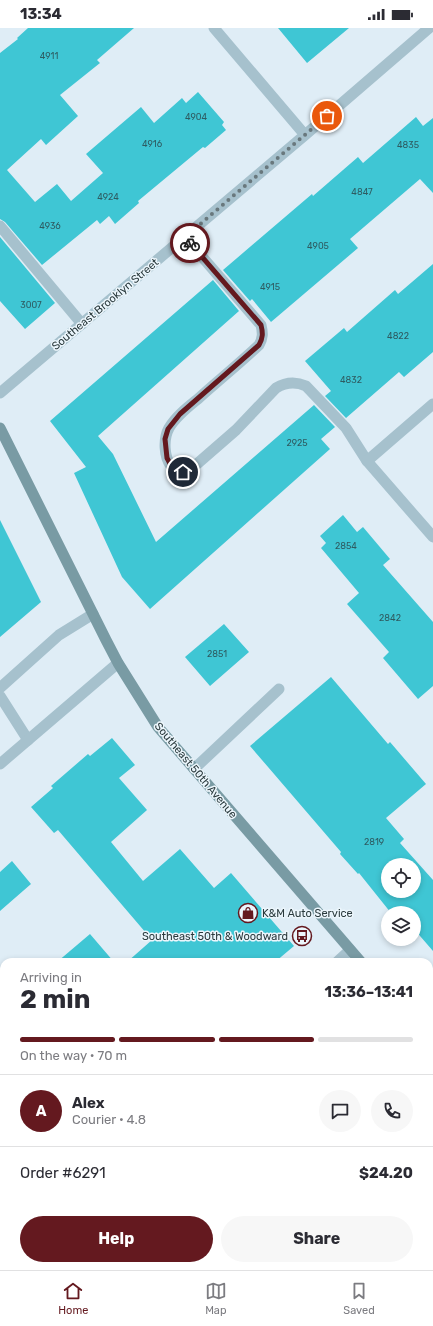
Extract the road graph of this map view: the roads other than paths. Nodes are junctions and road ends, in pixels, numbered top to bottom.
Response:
1 (214, 28) edge
2 (429, 28) edge
3 (305, 135) junction
4 (0, 226) edge
5 (185, 237) junction
6 (82, 324) junction
7 (0, 393) edge
8 (433, 404) edge
9 (0, 428) edge
10 (367, 461) junction
11 (433, 537) edge
12 (93, 614) junction
13 (118, 663) junction
14 (0, 688) edge
15 (279, 689) dead end
16 (0, 696) edge
17 (28, 740) junction
18 (0, 764) edge
19 (194, 769) junction
20 (350, 950) junction
21 (341, 958) edge
22 (357, 958) edge

1 - 3 street
2 - 3 street, Southeast Brooklyn Street
3 - 5 street, Southeast Brooklyn Street
4 - 6 street
5 - 6 street, Southeast Brooklyn Street
5 - 10 street
6 - 7 street, Southeast Brooklyn Street
8 - 10 street
9 - 12 main road, Southeast 50th Avenue
10 - 11 street
12 - 13 main road, Southeast 50th Avenue
12 - 14 street
13 - 17 street
13 - 19 main road, Southeast 50th Avenue
15 - 19 street
16 - 17 street
17 - 18 street
19 - 20 main road, Southeast 50th Avenue
20 - 21 street
20 - 22 main road, Southeast 50th Avenue

